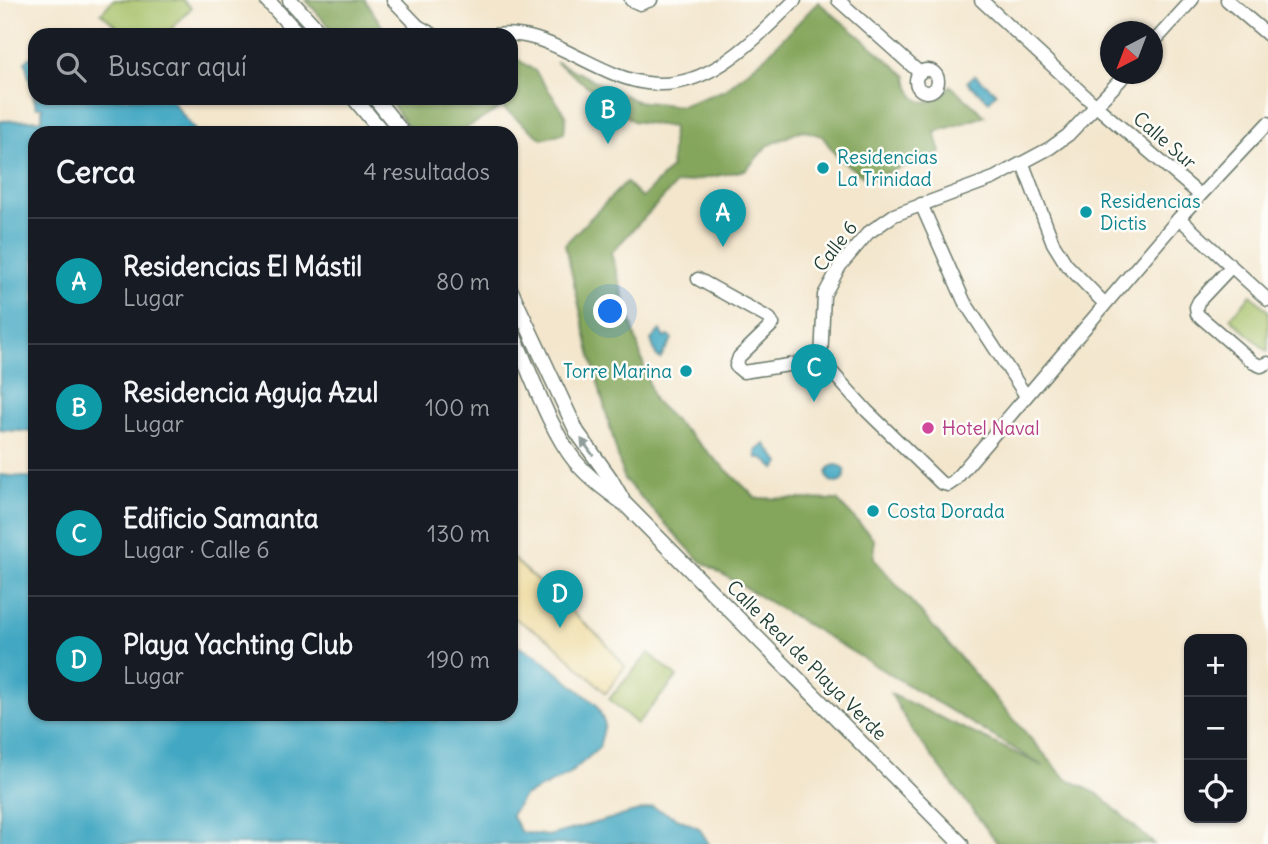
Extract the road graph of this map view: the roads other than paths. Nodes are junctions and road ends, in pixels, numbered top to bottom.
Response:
1 (290, 0) edge
2 (393, 0) edge
3 (631, 0) edge
4 (651, 0) edge
5 (795, 0) edge
6 (838, 0) edge
7 (981, 0) edge
8 (1192, 0) edge
9 (1227, 0) edge
10 (270, 1) edge
11 (293, 28) edge
12 (316, 28) edge
13 (422, 28) edge
14 (1163, 33) edge
15 (518, 35) edge
16 (1268, 35) edge
17 (920, 73) dead end
18 (1117, 84) edge
19 (363, 105) edge
20 (380, 105) edge
21 (1096, 106) junction
22 (1268, 123) edge
23 (378, 126) edge
24 (397, 126) edge
25 (1023, 164) junction
26 (1200, 195) junction
27 (921, 204) junction
28 (1180, 218) junction
29 (1231, 267) junction
30 (698, 279) dead end
31 (1268, 300) edge
32 (1104, 304) junction
33 (518, 306) edge
34 (518, 345) edge
35 (821, 360) junction
36 (1268, 363) edge
37 (1026, 396) junction
38 (625, 503) junction
39 (961, 844) edge

1 - 12 street
2 - 13 street
3 - 4 street
5 - 15 street
6 - 17 street
7 - 21 street, Calle Sur
8 - 14 street
9 - 16 street
10 - 11 street
18 - 21 street, Calle 6
19 - 23 street
20 - 24 street
21 - 25 street, Calle 6
21 - 26 street, Calle Sur
22 - 26 street
25 - 27 street, Calle 6
25 - 32 street
26 - 28 street
27 - 35 street, Calle 6
27 - 37 street
28 - 29 street
28 - 32 street
29 - 31 street
29 - 36 street
30 - 35 street
32 - 37 street
38 -> 33 street, Calle Real de Playa Verde
34 - 38 street, Calle Real de Playa Verde
35 - 37 street
38 - 39 street, Calle Real de Playa Verde

